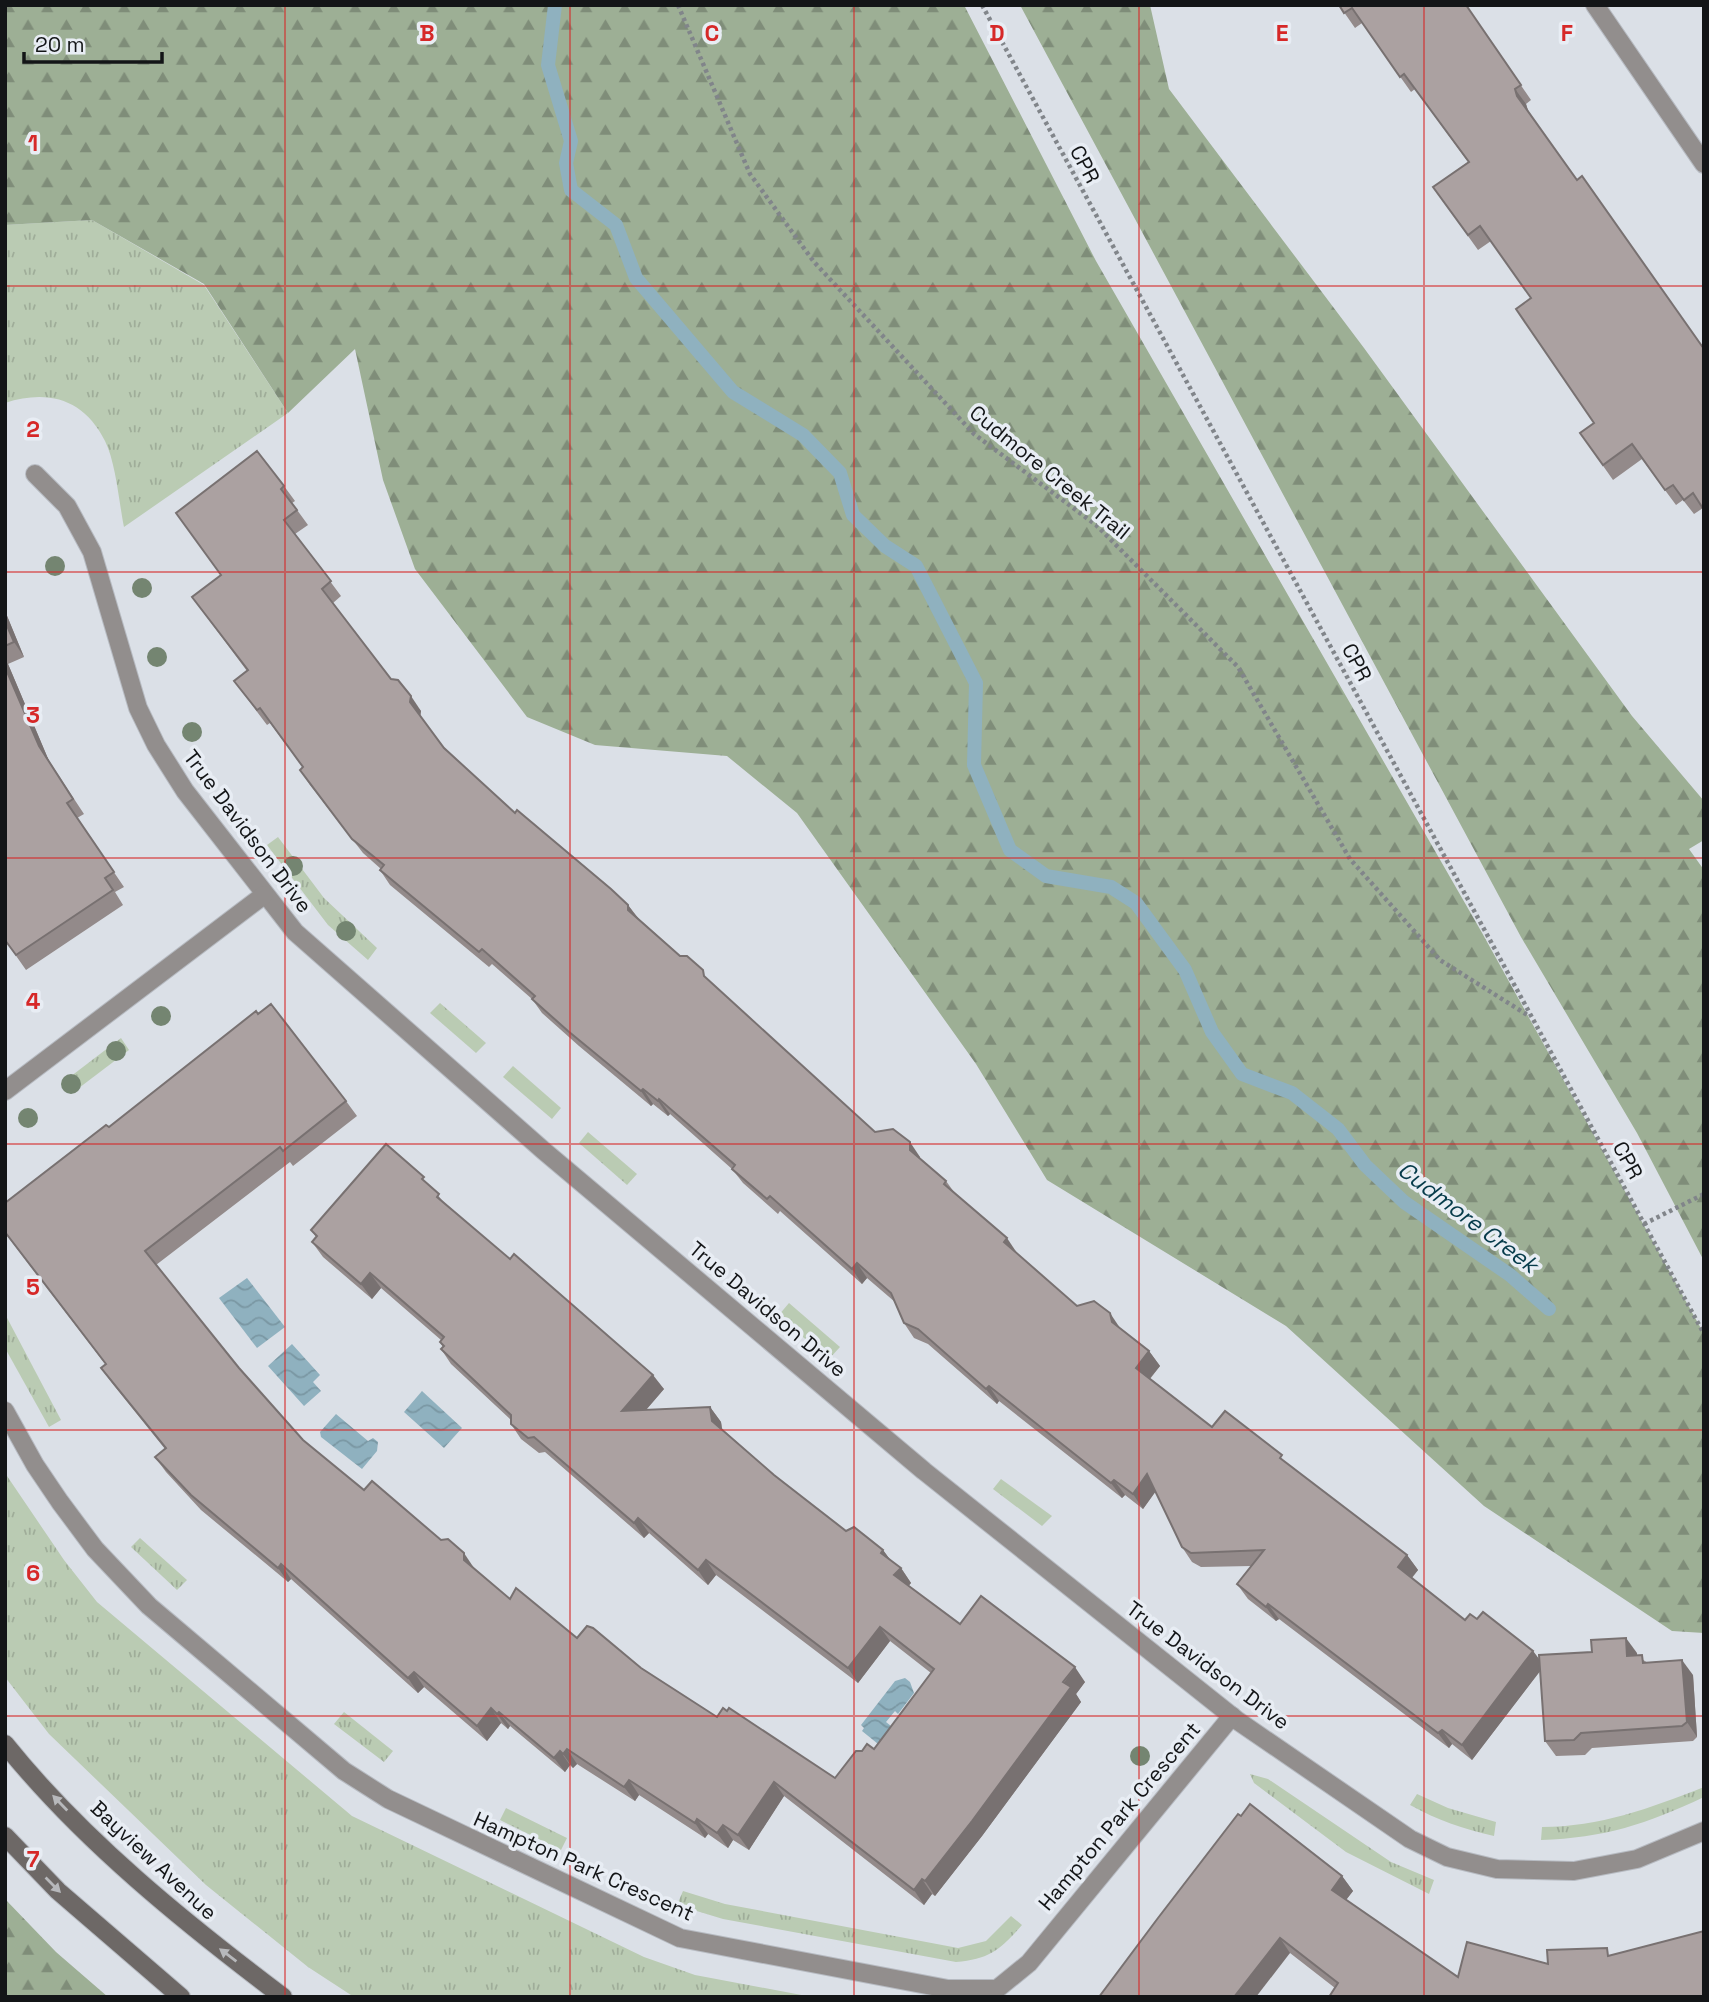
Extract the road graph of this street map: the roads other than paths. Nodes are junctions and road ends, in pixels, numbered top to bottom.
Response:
1 (1595, 5) edge
2 (1704, 163) edge
3 (35, 474) dead end
4 (264, 895) junction
5 (5, 1091) edge
6 (5, 1411) edge
7 (1232, 1716) junction
8 (5, 1744) edge
9 (1704, 1831) edge
10 (5, 1836) edge
11 (181, 1997) edge
12 (283, 1997) edge

1 - 2 street
3 - 4 street, True Davidson Drive
4 - 5 street
4 - 7 street, True Davidson Drive
6 - 7 street, Hampton Park Crescent
7 - 9 street, True Davidson Drive
12 -> 8 main road, Bayview Avenue
10 -> 11 main road

